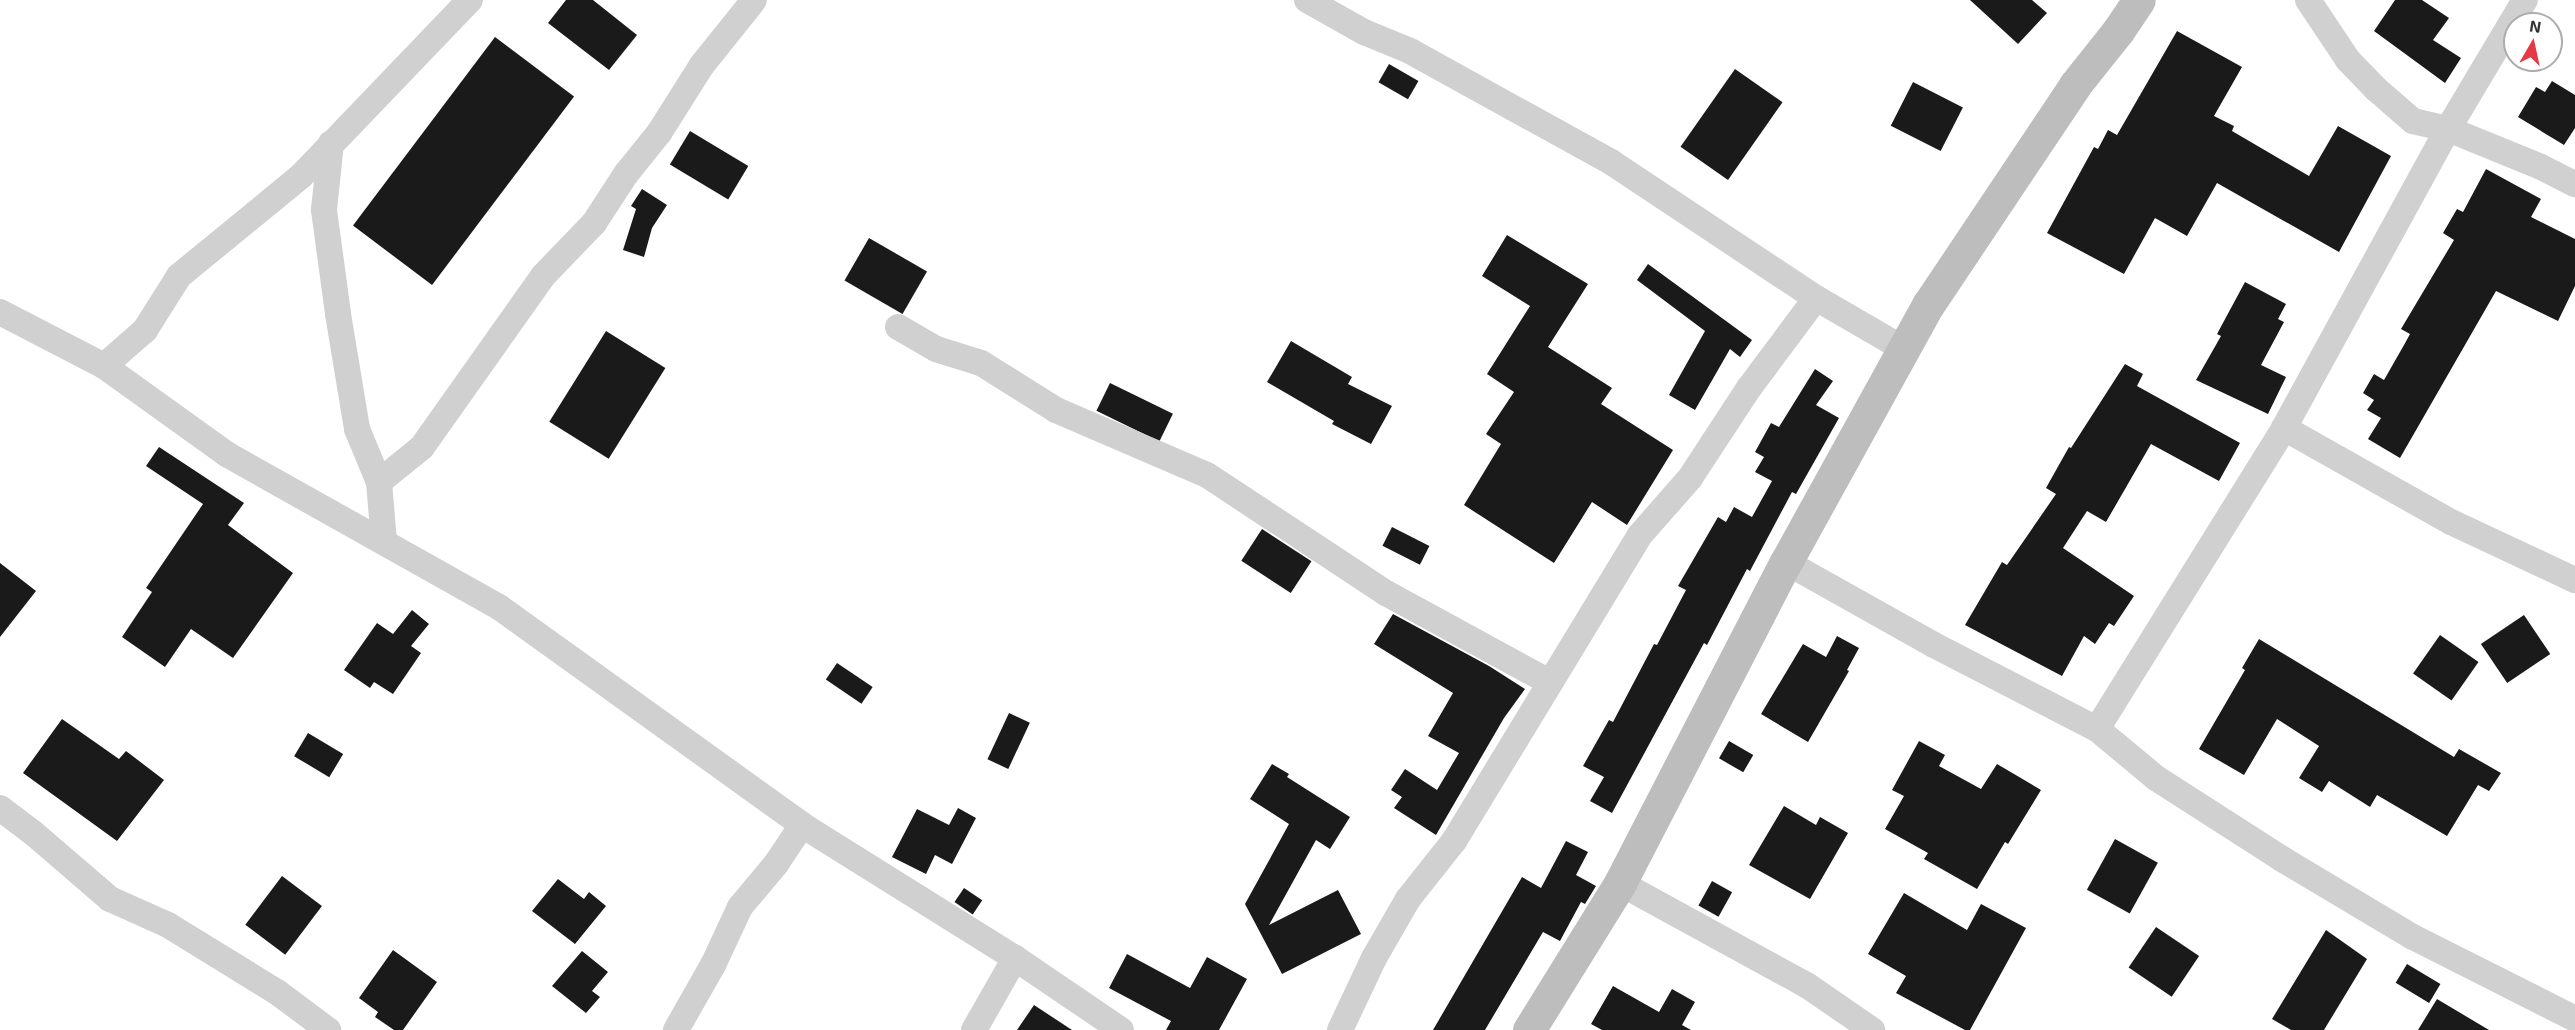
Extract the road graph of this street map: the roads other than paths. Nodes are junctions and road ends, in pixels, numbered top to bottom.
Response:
1 (754, 0) edge
2 (1307, 0) edge
3 (2139, 0) edge
4 (2308, 0) edge
5 (2525, 0) edge
6 (462, 3) edge
7 (2448, 129) junction
8 (331, 143) junction
9 (2575, 184) edge
10 (1816, 298) junction
11 (0, 312) edge
12 (898, 327) dead end
13 (1904, 349) junction
14 (104, 366) junction
15 (2284, 428) junction
16 (379, 482) junction
17 (384, 541) junction
18 (1786, 562) junction
19 (2575, 580) edge
20 (1550, 682) junction
21 (2097, 729) junction
22 (0, 808) edge
23 (802, 825) junction
24 (1620, 883) junction
25 (1015, 958) junction
26 (2575, 1019) edge
27 (328, 1030) edge
28 (676, 1030) edge
29 (974, 1030) edge
30 (1121, 1030) edge
31 (1340, 1030) edge
32 (1529, 1030) edge
33 (1872, 1030) edge

1 - 16 street
2 - 10 street
3 - 13 street
4 - 7 street
5 - 7 street
6 - 8 street
7 - 9 street
7 - 15 street
8 - 14 street
8 - 16 street
10 - 13 street
10 - 20 street
11 - 14 street
12 - 20 street
13 - 18 street
14 - 17 street
15 - 19 street
15 - 21 street
16 - 17 street
17 - 23 street
18 - 21 street
18 - 24 street
20 - 31 street
21 - 26 street
22 - 27 street
23 - 25 street
23 - 28 street
24 - 32 street
24 - 33 street
25 - 29 street
25 - 30 street

